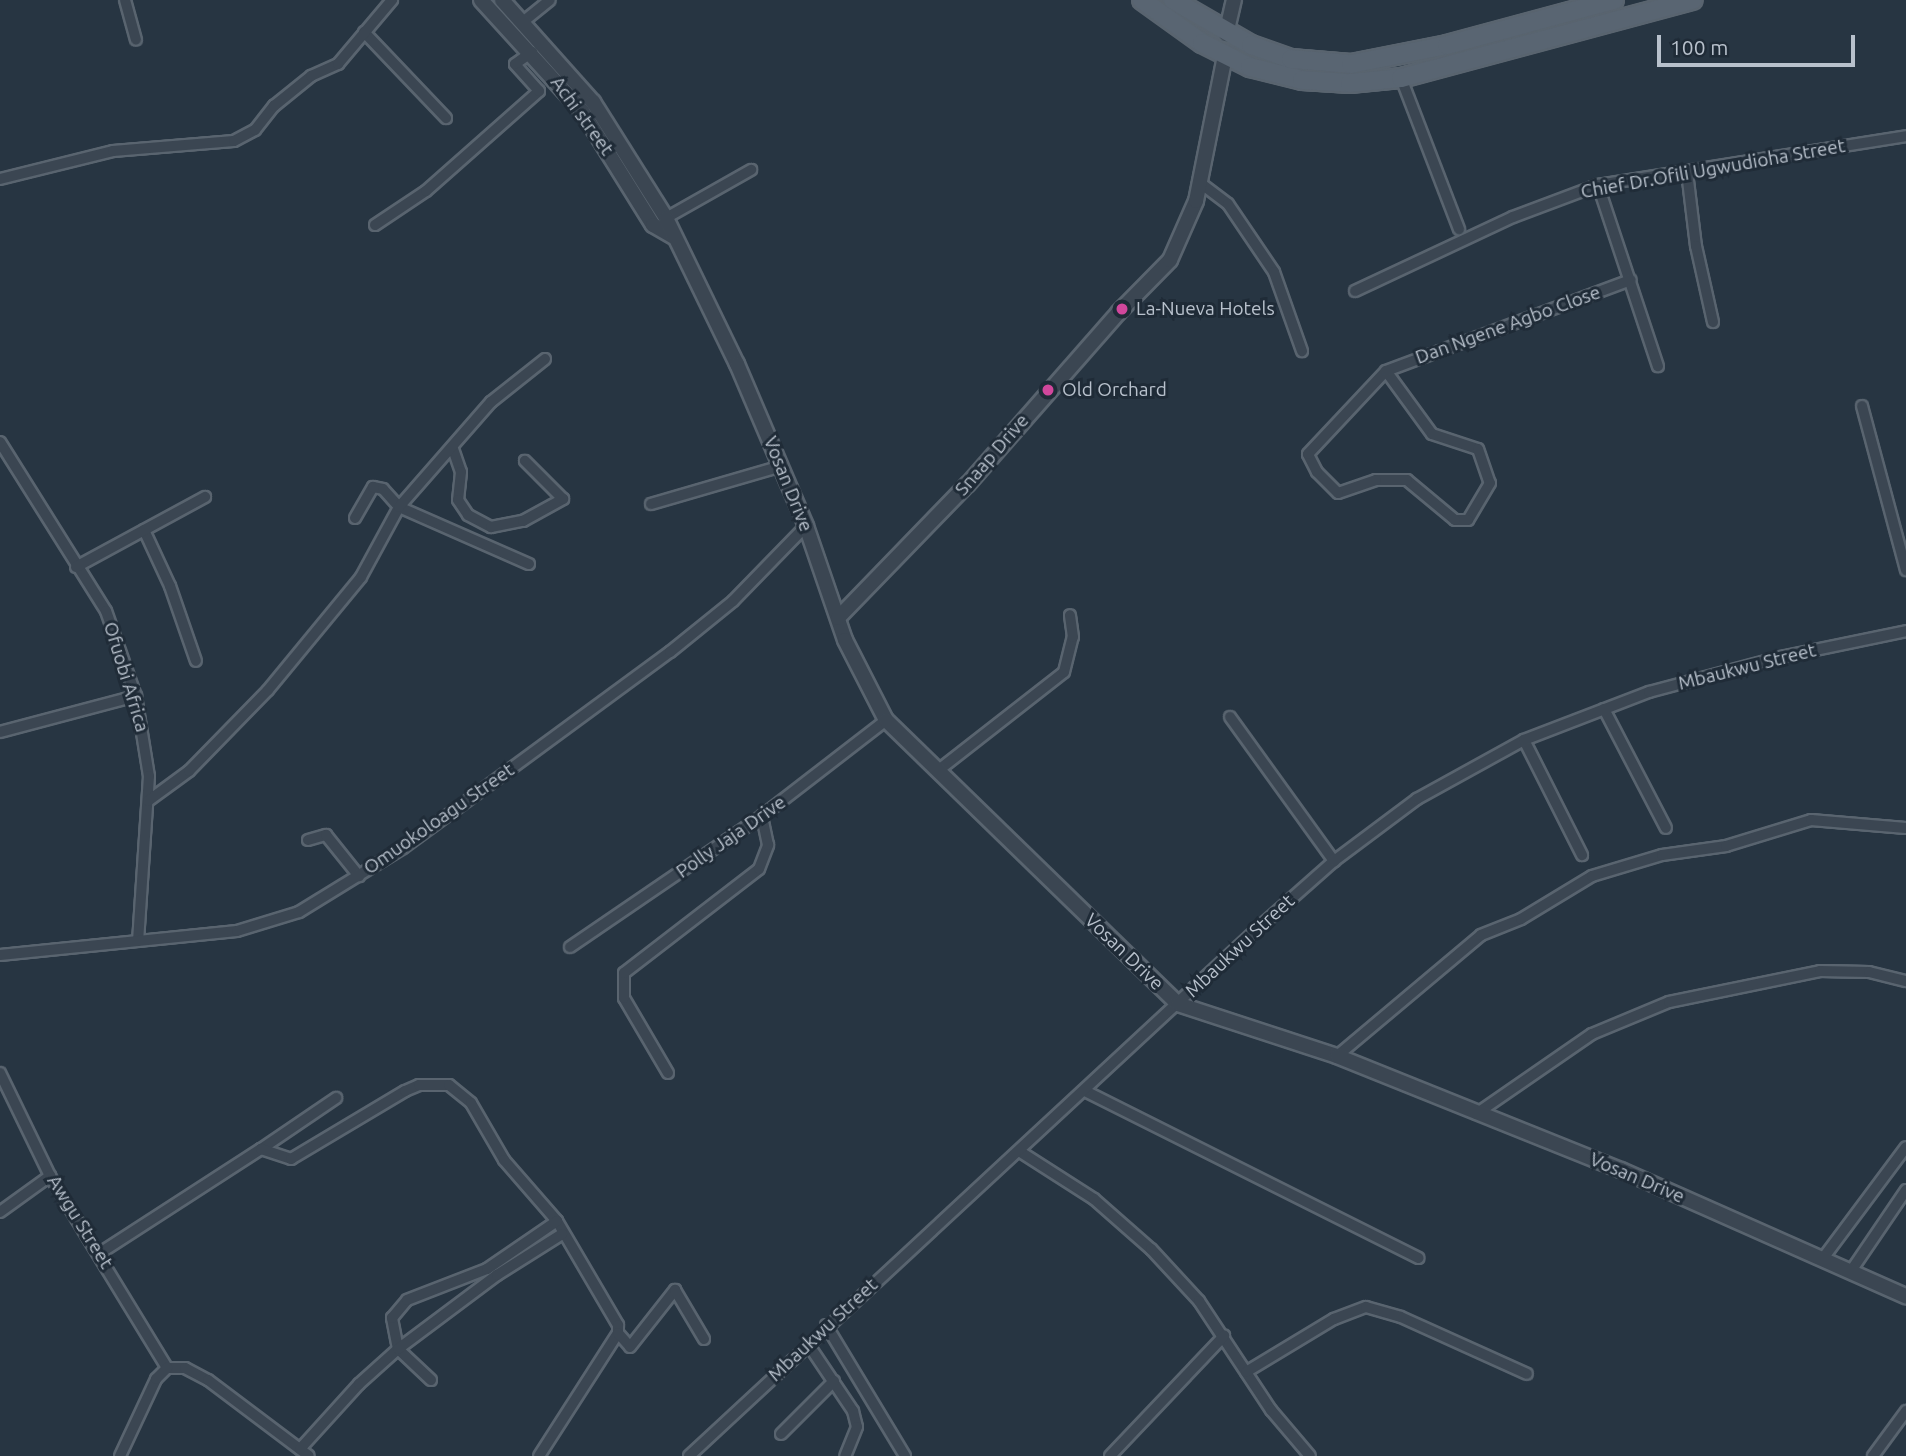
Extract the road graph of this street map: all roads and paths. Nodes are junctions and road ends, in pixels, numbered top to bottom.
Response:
1 (125, 0) edge
2 (392, 0) edge
3 (481, 0) edge
4 (502, 0) edge
5 (550, 0) edge
6 (1142, 0) edge
7 (1173, 0) edge
8 (1614, 0) edge
9 (1693, 0) edge
10 (1232, 2) edge
11 (524, 21) junction
12 (364, 32) junction
13 (1226, 34) junction
14 (136, 40) dead end
15 (532, 52) junction
16 (1225, 56) junction
17 (1401, 78) junction
18 (446, 118) dead end
19 (1906, 136) edge
20 (751, 170) dead end
21 (1687, 172) junction
22 (0, 179) edge
23 (1199, 182) junction
24 (1598, 185) junction
25 (666, 218) junction
26 (375, 225) dead end
27 (1459, 229) dead end
28 (674, 237) junction
29 (1631, 280) junction
30 (1355, 291) dead end
31 (1713, 322) dead end
32 (1302, 351) dead end
33 (545, 359) dead end
34 (1658, 366) dead end
35 (1386, 371) junction
36 (1862, 406) dead end
37 (0, 442) edge
38 (453, 449) junction
39 (525, 461) dead end
40 (782, 466) junction
41 (205, 497) dead end
42 (651, 504) dead end
43 (399, 507) junction
44 (355, 518) dead end
45 (806, 526) junction
46 (144, 530) junction
47 (529, 564) dead end
48 (76, 567) junction
49 (1906, 570) edge
50 (1070, 615) dead end
51 (838, 618) junction
52 (1906, 631) edge
53 (196, 661) dead end
54 (136, 696) junction
55 (1604, 709) junction
56 (1230, 717) dead end
57 (886, 720) junction
58 (0, 732) edge
59 (1524, 740) junction
60 (940, 769) junction
61 (148, 801) junction
62 (762, 816) junction
63 (1666, 828) dead end
64 (1906, 828) edge
65 (308, 840) dead end
66 (1582, 855) dead end
67 (1334, 861) junction
68 (359, 876) junction
69 (138, 942) junction
70 (570, 947) dead end
71 (0, 955) edge
72 (1906, 981) edge
73 (1178, 1004) junction
74 (1337, 1056) junction
75 (0, 1073) edge
76 (668, 1073) dead end
77 (1085, 1091) junction
78 (335, 1098) dead end
79 (1476, 1114) junction
80 (1906, 1147) edge
81 (261, 1149) junction
82 (1019, 1151) junction
83 (50, 1176) junction
84 (1906, 1190) edge
85 (0, 1212) edge
86 (557, 1221) junction
87 (562, 1234) junction
88 (100, 1253) junction
89 (1418, 1258) dead end
90 (1824, 1258) junction
91 (1851, 1270) junction
92 (1906, 1296) edge
93 (826, 1325) junction
94 (618, 1333) junction
95 (1224, 1335) junction
96 (705, 1339) dead end
97 (808, 1343) junction
98 (398, 1349) junction
99 (167, 1368) junction
100 (1247, 1372) junction
101 (1527, 1374) dead end
102 (431, 1380) dead end
103 (834, 1381) junction
104 (1906, 1411) edge
105 (782, 1434) dead end
106 (305, 1453) edge
107 (120, 1456) edge
108 (539, 1456) edge
109 (689, 1456) edge
110 (845, 1456) edge
111 (905, 1456) edge
112 (1110, 1456) edge
113 (1310, 1456) edge
114 (1873, 1456) edge

1 - 14 street
2 - 12 street
3 - 15 street, Achi street
4 - 11 street, Achi street
5 - 11 street
6 - 16 main road
7 - 13 main road
8 - 13 main road
9 - 17 main road
10 - 13 street
11 - 25 street, Achi street
12 - 18 street
12 - 22 street
13 - 16 street
15 - 26 street
15 - 28 street, Achi street
16 - 17 main road
16 - 23 street, Snaap Drive
17 - 27 street
19 - 21 street, Chief Dr.Ofili Ugwudioha Street
20 - 25 street
21 - 24 street, Chief Dr.Ofili Ugwudioha Street
21 - 31 street
23 - 32 street
23 - 51 street, Snaap Drive
24 - 29 street
24 - 30 street, Chief Dr.Ofili Ugwudioha Street
25 - 28 street, Achi street
28 - 40 street, Vosan Drive
29 - 34 street
29 - 35 street, Dan Ngene Agbo Close
33 - 38 street
35 - 35 street
36 - 49 street
37 - 48 street, Ofuobi Africa
38 - 39 street
38 - 43 street
40 - 42 street
40 - 45 street, Vosan Drive
41 - 46 street
43 - 44 street
43 - 47 street
43 - 61 street
45 - 51 street, Vosan Drive
45 - 68 street, Omuokoloagu Street
46 - 48 street
46 - 53 street
48 - 54 street, Ofuobi Africa
50 - 60 street
51 - 57 street, Vosan Drive
52 - 55 street, Mbaukwu Street
54 - 58 street
54 - 61 street, Ofuobi Africa
55 - 59 street, Mbaukwu Street
55 - 63 street
56 - 67 street
57 - 60 street, Vosan Drive
57 - 62 street, Polly Jaja Drive
59 - 66 street
59 - 67 street, Mbaukwu Street
60 - 73 street, Vosan Drive
61 - 69 street, Ofuobi Africa
62 - 70 street, Polly Jaja Drive
62 - 76 street
64 - 74 street
65 - 68 street
67 - 73 street, Mbaukwu Street
68 - 69 street, Omuokoloagu Street
69 - 71 street, Omuokoloagu Street
72 - 79 street
73 - 74 street, Vosan Drive
73 - 77 street, Mbaukwu Street
74 - 79 street, Vosan Drive
75 - 83 street, Awgu Street
77 - 82 street, Mbaukwu Street
77 - 89 street
78 - 81 street
79 - 90 street, Vosan Drive
80 - 90 street
81 - 86 street
81 - 88 street
82 - 93 street, Mbaukwu Street
82 - 95 street
83 - 85 street
83 - 88 street, Awgu Street
84 - 91 street
86 - 87 street
86 - 98 street
87 - 94 street
87 - 98 street
88 - 99 street, Awgu Street
90 - 91 street, Vosan Drive
91 - 92 street, Vosan Drive
93 - 97 street, Mbaukwu Street
93 - 111 street
94 - 96 street
94 - 108 street
95 - 100 street
95 - 112 street
97 - 103 street
97 - 109 street, Mbaukwu Street
98 - 102 street
98 - 106 street
99 - 106 street
99 - 107 street
100 - 101 street
100 - 113 street
103 - 105 street
103 - 110 street
104 - 114 street

